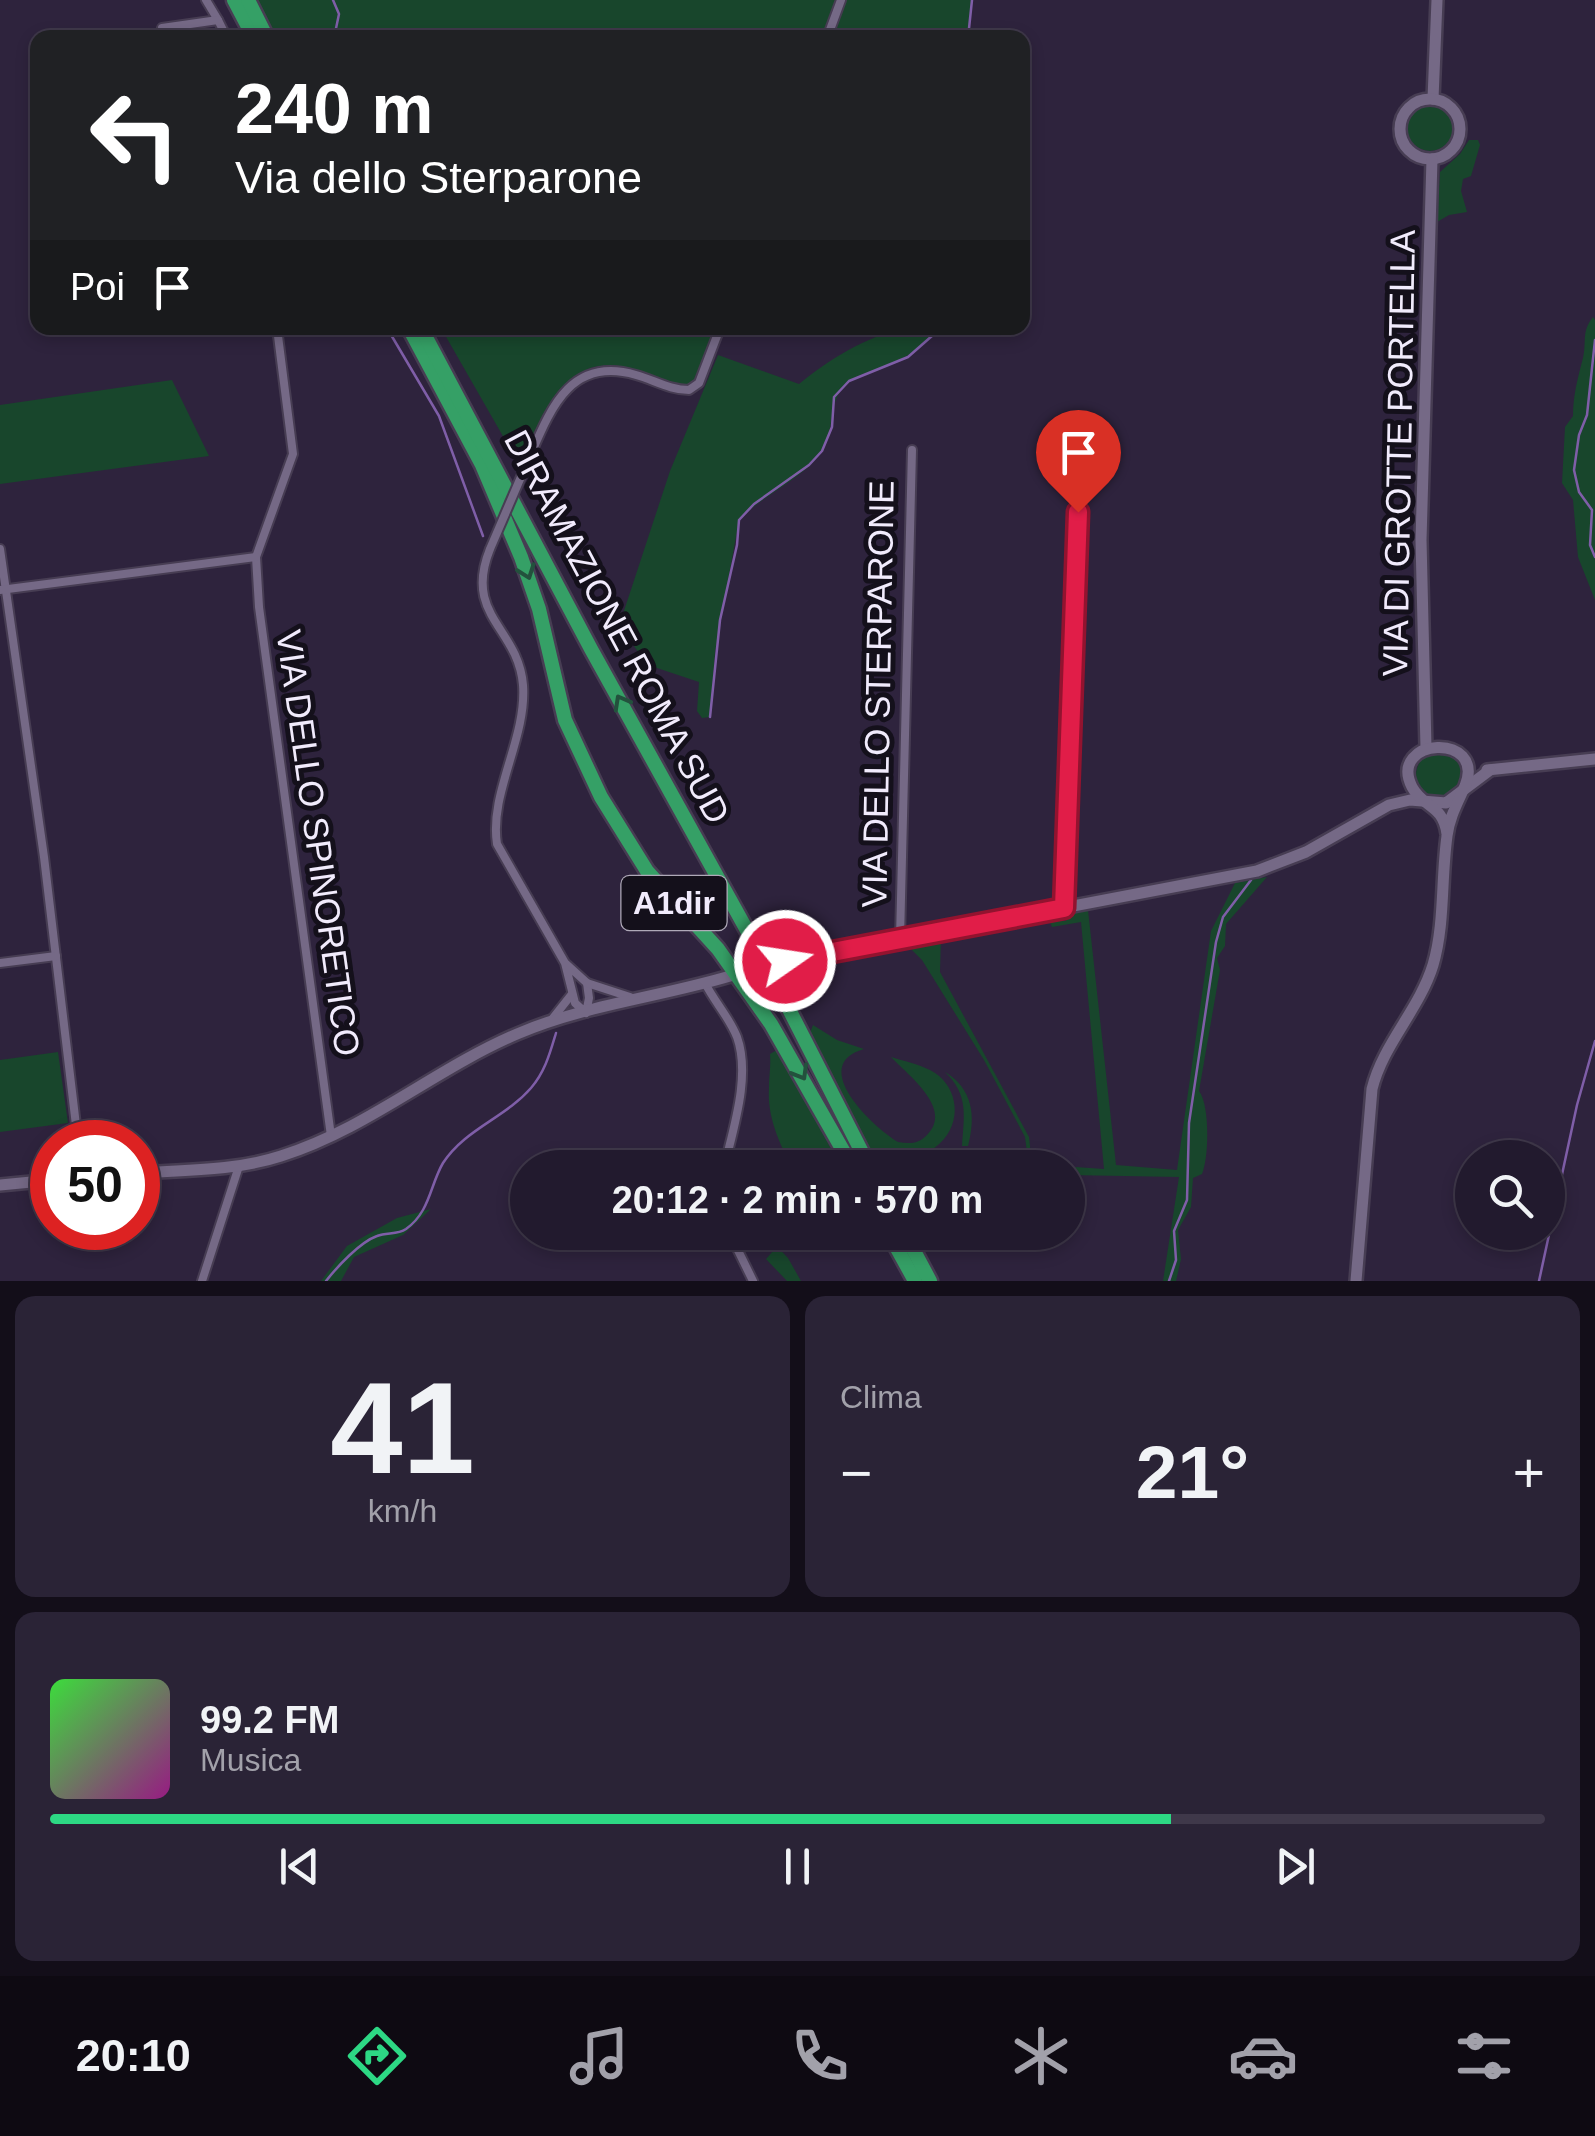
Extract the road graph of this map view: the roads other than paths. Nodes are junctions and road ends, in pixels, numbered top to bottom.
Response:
1 (206, 0) edge
2 (234, 0) edge
3 (248, 0) edge
4 (841, 0) edge
5 (1437, 0) edge
6 (218, 20) junction
7 (162, 28) dead end
8 (222, 30) edge
9 (250, 30) edge
10 (264, 30) edge
11 (830, 30) edge
12 (1433, 99) junction
13 (1432, 159) junction
14 (279, 335) edge
15 (413, 335) edge
16 (425, 335) edge
17 (717, 335) edge
18 (912, 450) dead end
19 (1080, 477) dead end
20 (0, 549) edge
21 (256, 557) junction
22 (3, 589) edge
23 (1426, 748) junction
24 (1595, 759) edge
25 (1464, 762) junction
26 (1409, 770) junction
27 (1490, 770) junction
28 (1461, 793) junction
29 (1427, 802) junction
30 (1389, 805) junction
31 (1447, 834) junction
32 (1064, 908) junction
33 (900, 939) junction
34 (56, 956) junction
35 (785, 961) tunnel mouth
36 (0, 963) edge
37 (565, 963) junction
38 (730, 976) tunnel mouth
39 (587, 983) junction
40 (706, 983) junction
41 (572, 994) junction
42 (639, 1000) junction
43 (586, 1013) junction
44 (550, 1022) junction
45 (75, 1120) edge
46 (331, 1136) junction
47 (728, 1150) edge
48 (843, 1150) edge
49 (861, 1150) edge
50 (239, 1166) junction
51 (160, 1172) edge
52 (30, 1182) edge
53 (0, 1185) edge
54 (738, 1250) edge
55 (898, 1250) edge
56 (914, 1250) edge
57 (202, 1281) edge
58 (753, 1281) edge
59 (915, 1281) edge
60 (930, 1281) edge
61 (1356, 1281) edge

1 - 6 street
2 - 9 highway
3 - 10 highway
4 - 11 street
5 - 12 main road
6 - 7 street
6 - 8 street
12 - 13 main road
12 - 13 main road
13 - 23 main road, VIA DI GROTTE PORTELLA
14 - 21 street
15 -> 48 highway, DIRAMAZIONE ROMA SUD / A1dir
49 -> 16 highway, DIRAMAZIONE ROMA SUD / A1dir
17 - 37 street, bridge
18 - 33 street, VIA DELLO STERPARONE
19 - 32 street
20 - 22 street
21 - 22 street
21 - 46 street, VIA DELLO SPINORETICO
22 - 34 street
23 - 25 main road
23 - 26 main road
24 - 27 main road
25 - 27 main road
25 - 28 main road
26 - 29 main road
26 - 30 main road
27 - 28 main road
28 - 29 main road
28 - 31 main road
29 - 30 main road
29 - 31 main road
30 - 32 main road
31 - 61 main road
32 - 33 main road
33 - 35 main road
34 - 36 street
34 - 45 street
37 - 39 street
37 - 41 street
38 - 40 main road
39 - 42 street
39 - 43 street
40 - 42 main road
40 - 47 street
41 - 43 street
41 - 44 street
42 - 43 main road
43 - 44 main road
44 - 46 main road
46 - 50 main road
50 - 51 main road
50 - 57 street
52 - 53 main road
54 - 58 street
55 - 59 highway
56 - 60 highway

